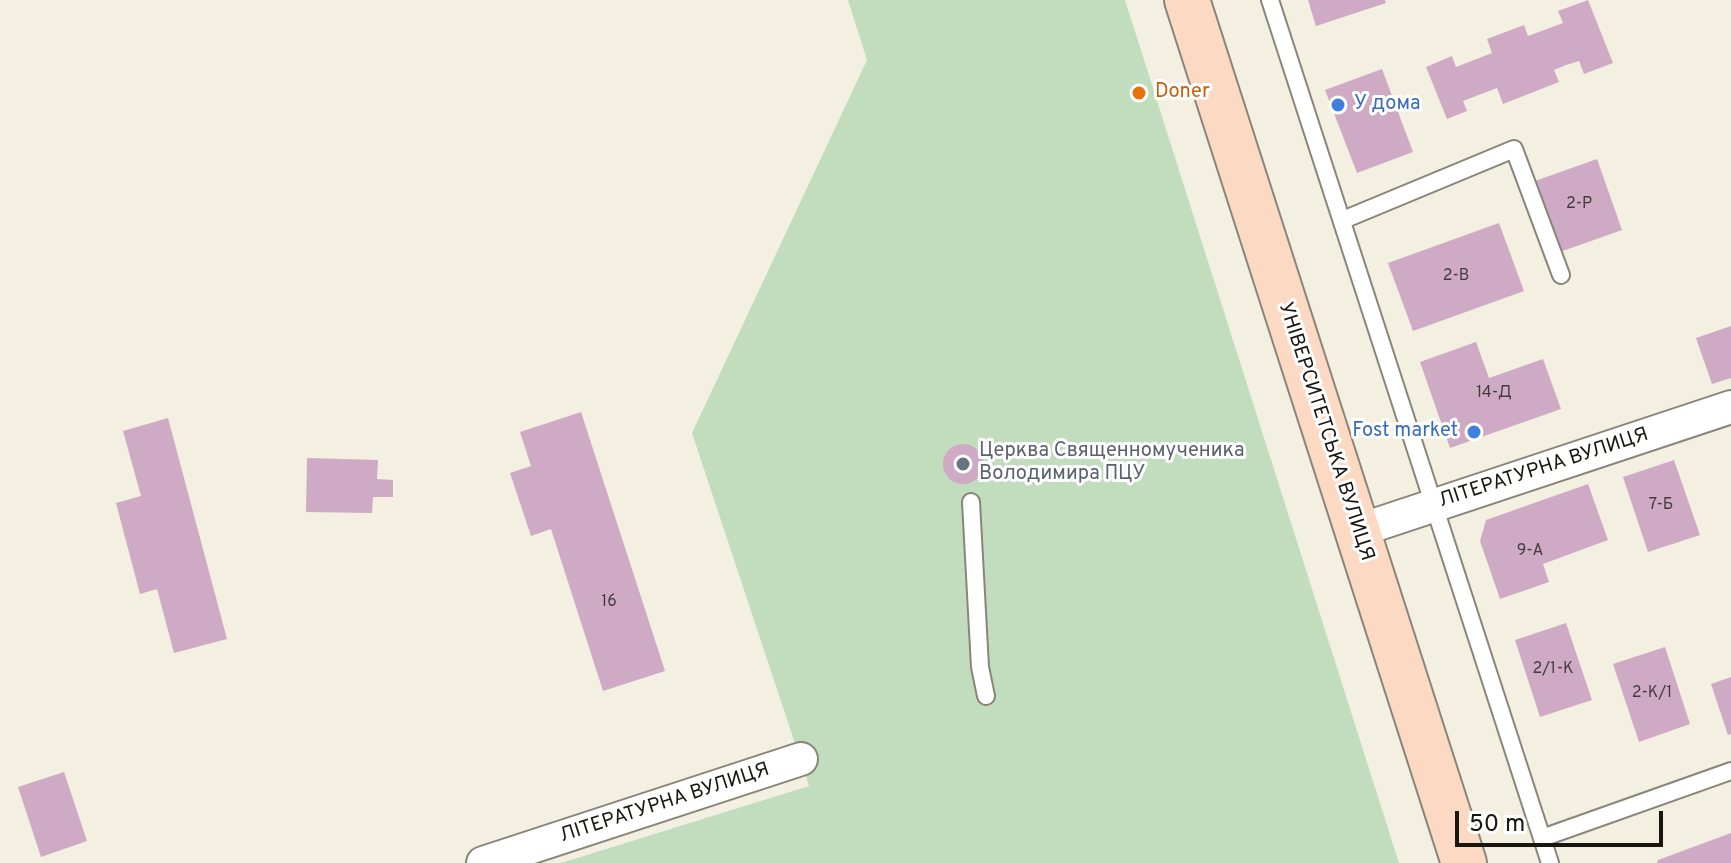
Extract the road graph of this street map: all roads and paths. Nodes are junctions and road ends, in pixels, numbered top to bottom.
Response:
1 (1187, 0) edge
2 (1270, 0) edge
3 (1343, 220) junction
4 (1561, 275) dead end
5 (1731, 407) edge
6 (971, 502) dead end
7 (1436, 506) junction
8 (1357, 531) junction
9 (986, 696) dead end
10 (801, 759) dead end
11 (1731, 771) edge
12 (1542, 838) junction
13 (483, 863) edge
14 (1464, 863) edge
15 (1550, 863) edge

1 - 8 main road, УНІВЕРСИТЕТСЬКА ВУЛИЦЯ
2 - 3 lane
3 - 4 lane
3 - 7 lane
5 - 7 street, ЛІТЕРАТУРНА ВУЛИЦЯ
6 - 9 lane
7 - 8 street, ЛІТЕРАТУРНА ВУЛИЦЯ
7 - 12 lane
8 - 14 main road, УНІВЕРСИТЕТСЬКА ВУЛИЦЯ
10 - 13 street, ЛІТЕРАТУРНА ВУЛИЦЯ
11 - 12 lane
12 - 15 lane

